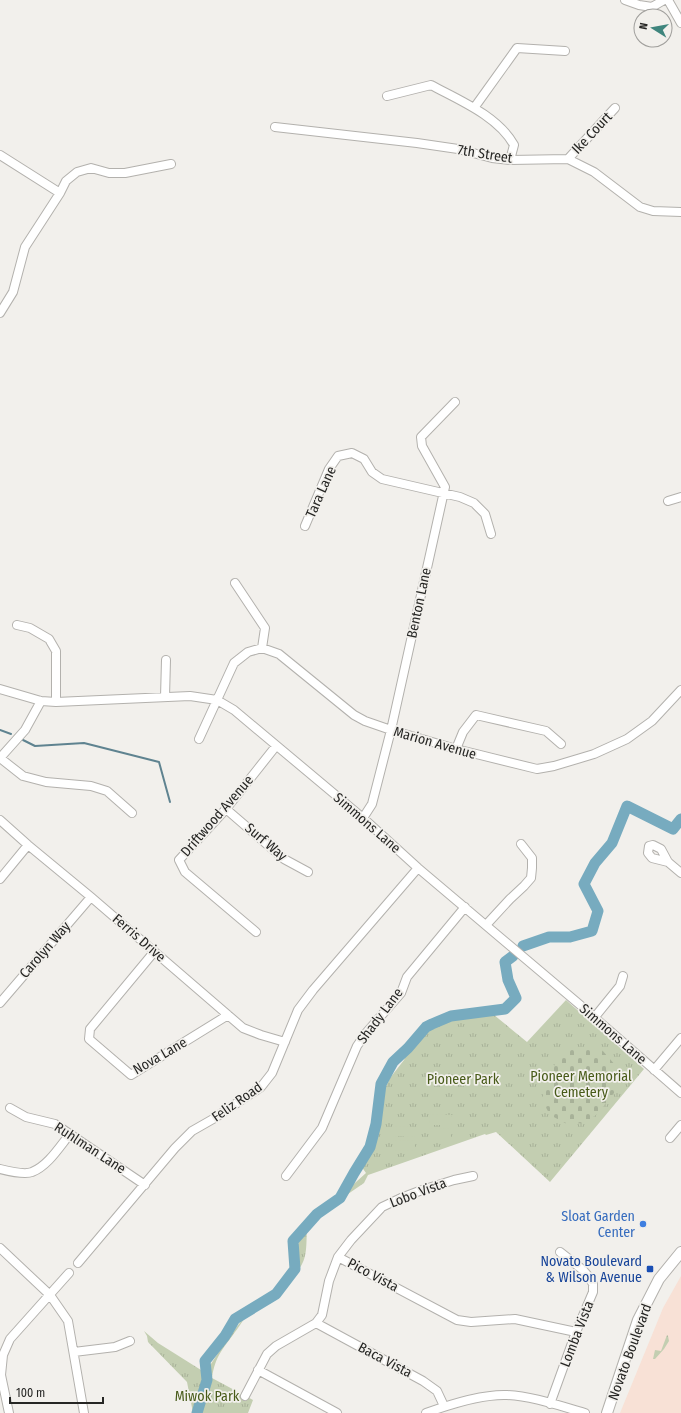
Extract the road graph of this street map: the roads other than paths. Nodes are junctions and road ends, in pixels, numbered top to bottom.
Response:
1 (625, 0) edge
2 (664, 0) edge
3 (668, 0) edge
4 (681, 23) edge
5 (565, 51) dead end
6 (387, 96) dead end
7 (474, 108) junction
8 (615, 108) dead end
9 (275, 127) dead end
10 (0, 155) edge
11 (568, 159) junction
12 (510, 160) junction
13 (171, 164) dead end
14 (60, 193) junction
15 (681, 212) edge
16 (0, 313) edge
17 (455, 402) dead end
18 (443, 494) junction
19 (681, 497) edge
20 (668, 501) dead end
21 (306, 526) dead end
22 (491, 534) dead end
23 (235, 583) dead end
24 (17, 625) dead end
25 (262, 648) junction
26 (166, 660) dead end
27 (0, 689) edge
28 (681, 690) edge
29 (165, 697) junction
30 (217, 700) junction
31 (41, 701) junction
32 (56, 702) junction
33 (391, 730) junction
34 (199, 739) dead end
35 (561, 744) dead end
36 (276, 746) junction
37 (456, 749) junction
38 (0, 758) edge
39 (226, 809) junction
40 (132, 813) dead end
41 (363, 818) junction
42 (0, 820) edge
43 (521, 844) dead end
44 (28, 845) junction
45 (668, 862) dead end
46 (418, 868) junction
47 (308, 872) dead end
48 (681, 873) edge
49 (0, 879) edge
50 (91, 897) junction
51 (465, 907) junction
52 (486, 925) junction
53 (256, 932) dead end
54 (154, 952) junction
55 (623, 976) dead end
56 (0, 1002) edge
57 (228, 1015) junction
58 (594, 1018) junction
59 (681, 1038) edge
60 (285, 1042) junction
61 (654, 1070) junction
62 (681, 1093) edge
63 (10, 1108) dead end
64 (681, 1125) edge
65 (70, 1134) junction
66 (670, 1138) dead end
67 (0, 1169) edge
68 (286, 1176) dead end
69 (473, 1176) dead end
70 (145, 1185) junction
71 (0, 1248) edge
72 (560, 1252) dead end
73 (681, 1252) edge
74 (338, 1257) junction
75 (78, 1262) dead end
76 (69, 1272) dead end
77 (50, 1295) junction
78 (316, 1324) junction
79 (576, 1332) junction
80 (130, 1341) dead end
81 (74, 1352) junction
82 (258, 1370) junction
83 (245, 1396) dead end
84 (550, 1404) junction
85 (444, 1406) junction
86 (9, 1413) edge
87 (84, 1413) edge
88 (337, 1413) edge
89 (426, 1413) edge
90 (585, 1413) edge
91 (607, 1413) edge

1 - 2 street
3 - 4 street
5 - 7 street
6 - 7 street
7 - 12 street
8 - 11 street, Ike Court
9 - 12 street, 7th Street
10 - 14 street
11 - 12 street, 7th Street
11 - 15 street, 7th Street
13 - 14 street
14 - 16 street
17 - 18 street, Benton Lane
18 - 21 street, Tara Lane
18 - 22 street
18 - 33 street, Benton Lane
19 - 20 street
23 - 25 street
24 - 32 street
25 - 30 street
25 - 33 street, Marion Avenue
26 - 29 street
27 - 31 street, Simmons Lane
28 - 37 street, Marion Avenue
29 - 30 street, Simmons Lane
29 - 32 street, Simmons Lane
30 - 34 street
30 - 36 street, Simmons Lane
31 - 32 street, Simmons Lane
31 - 38 street
33 - 37 street, Marion Avenue
33 - 41 street, Benton Lane
35 - 37 street
36 - 39 street, Driftwood Avenue
36 - 41 street, Simmons Lane
38 - 40 street
39 - 47 street, Surf Way
39 - 53 street, Driftwood Avenue
41 - 46 street, Simmons Lane
42 - 44 street, Ferris Drive
43 - 52 street
44 - 49 street
44 - 50 street, Ferris Drive
45 - 48 street
46 - 51 street, Simmons Lane
46 - 60 street, Feliz Road
50 - 54 street, Ferris Drive
50 - 56 street, Carolyn Way
51 - 52 street, Simmons Lane
51 - 68 street, Shady Lane
52 - 58 street, Simmons Lane
54 - 57 street, Ferris Drive
54 - 57 street, Nova Lane
55 - 58 street
57 - 60 street, Ferris Drive
58 - 61 street, Simmons Lane
59 - 61 street
60 - 70 street, Feliz Road
61 - 62 street, Simmons Lane
63 - 65 street, Ruhlman Lane
64 - 66 street
65 - 67 street
65 - 70 street, Ruhlman Lane
69 - 74 street, Lobo Vista
70 - 75 street, Feliz Road
71 - 77 street
72 - 79 street, Lomba Vista
73 - 91 main road, Novato Boulevard
74 - 78 street, Pico Vista
74 - 79 street, Pico Vista
76 - 77 street
77 - 81 street
77 - 86 street
78 - 82 street
78 - 85 street, Baca Vista
79 - 84 street, Lomba Vista
80 - 81 street
81 - 87 street
82 - 83 street
82 - 88 street
84 - 85 street
84 - 90 street
85 - 89 street

